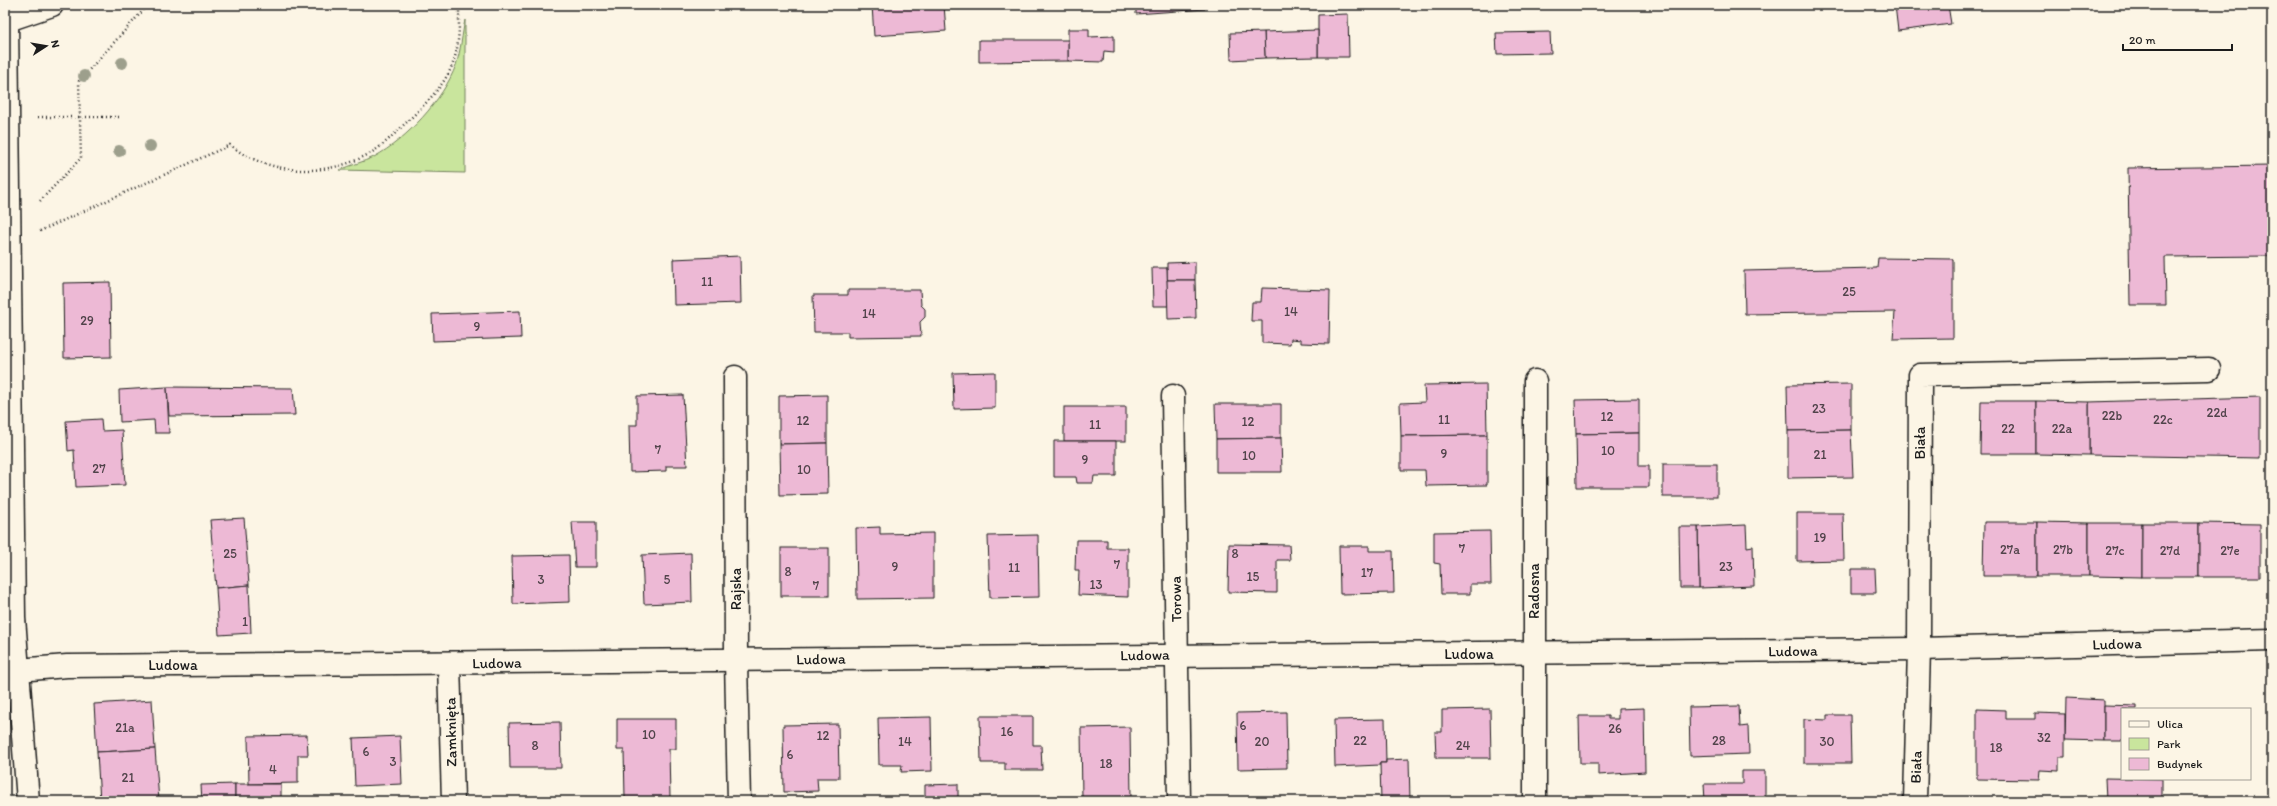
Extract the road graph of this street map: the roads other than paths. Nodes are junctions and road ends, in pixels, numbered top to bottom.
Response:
1 (52, 5) edge
2 (6, 21) edge
3 (2209, 369) dead end
4 (735, 377) dead end
5 (1535, 381) dead end
6 (1173, 396) dead end
7 (10, 619) edge
8 (2272, 640) edge
9 (1919, 650) junction
10 (1534, 654) junction
11 (1177, 655) junction
12 (736, 660) junction
13 (450, 663) junction
14 (18, 670) junction
15 (28, 801) edge
16 (453, 801) edge
17 (739, 801) edge
18 (1180, 801) edge
19 (1535, 801) edge
20 (1915, 801) edge

1 - 2 street
2 - 7 street
3 - 9 street, Biała
4 - 12 street, Rajska
5 - 10 street, Radosna
6 - 11 street, Torowa
7 - 14 street
8 - 9 street, Ludowa
9 - 10 street, Ludowa
9 - 20 street, Biała
10 - 11 street, Ludowa
10 - 19 street, Radosna
11 - 12 street, Ludowa
11 - 18 street, Torowa
12 - 13 street, Ludowa
12 - 17 street, Rajska
13 - 14 street, Ludowa
13 - 16 street, Zamknięta
14 - 15 street

